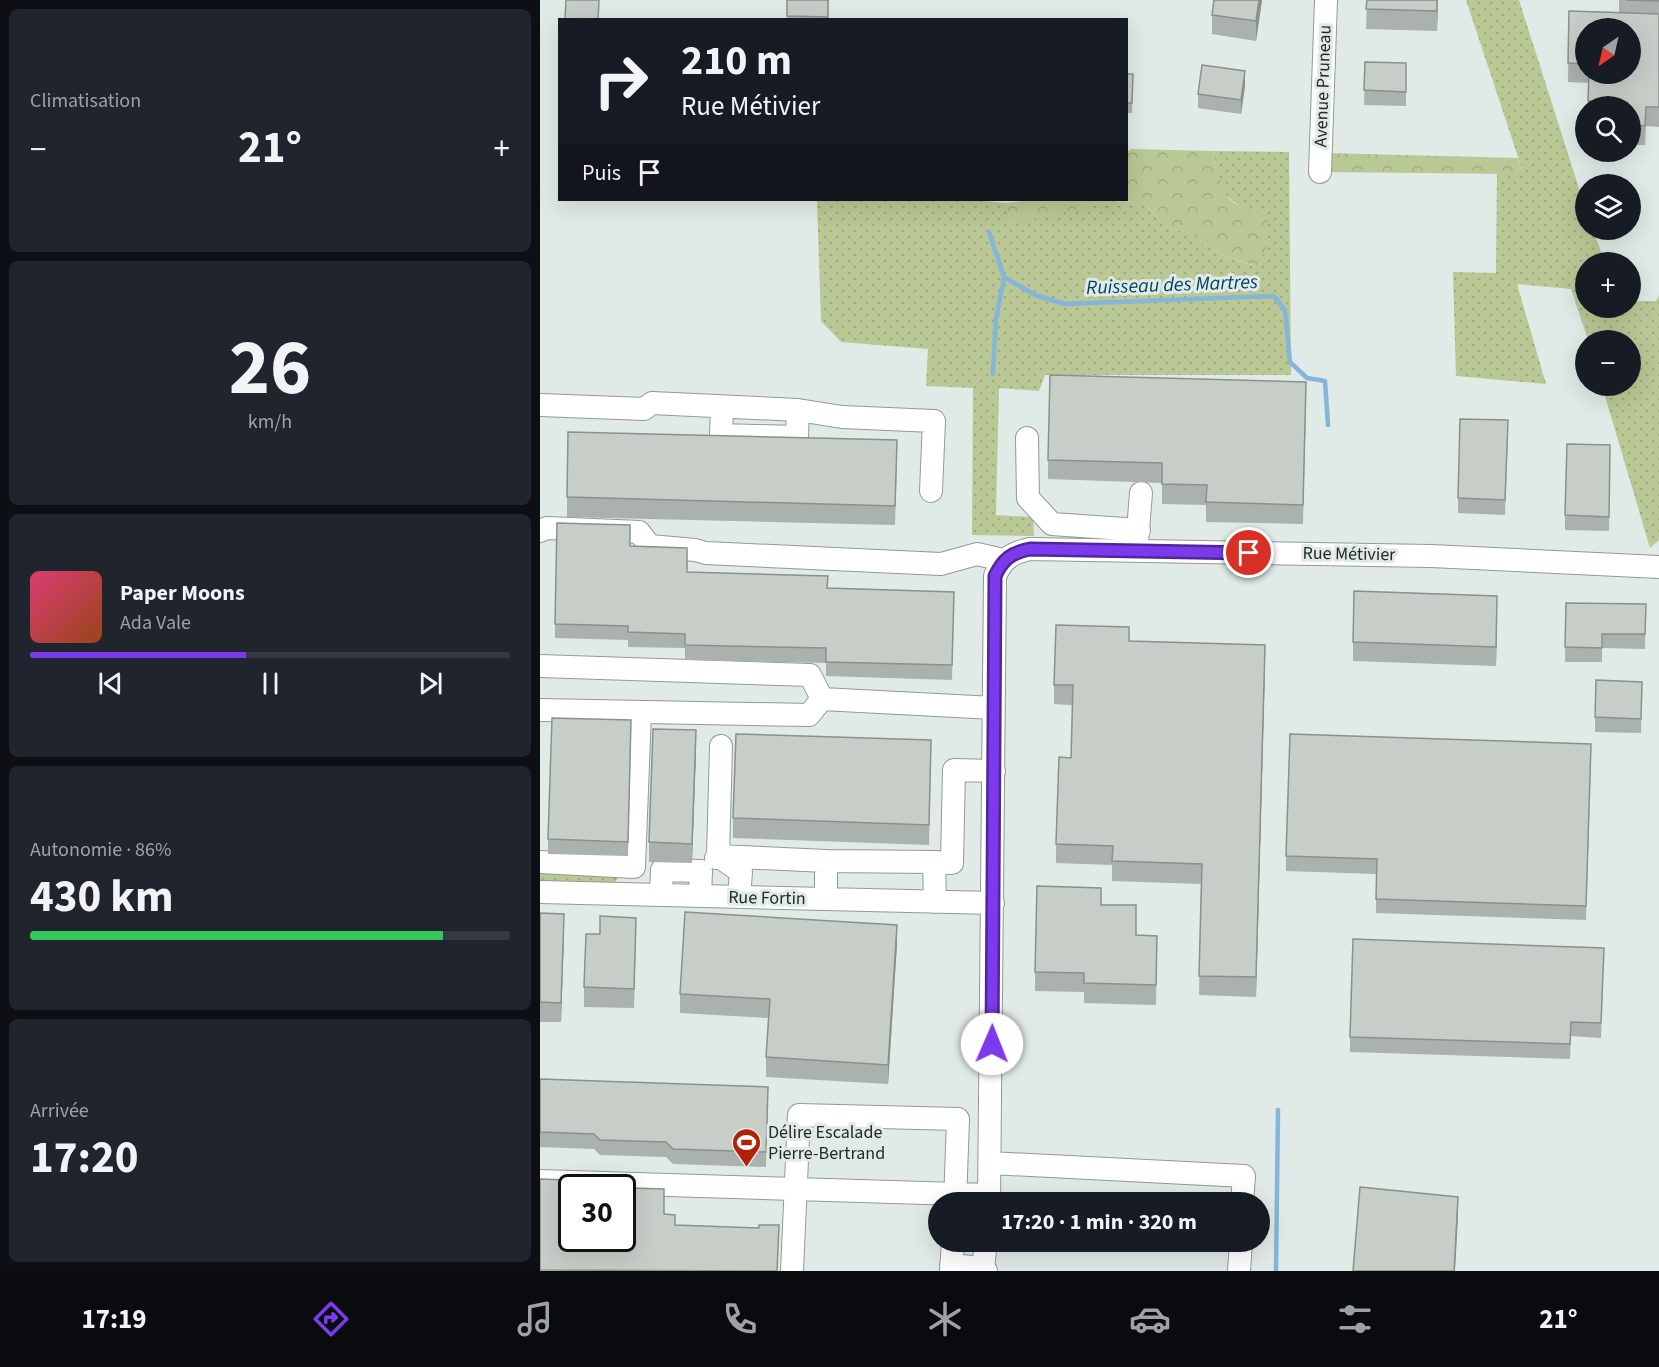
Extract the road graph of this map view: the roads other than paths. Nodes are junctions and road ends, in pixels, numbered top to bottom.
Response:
1 (1326, 0) edge
2 (1320, 172) dead end
3 (540, 405) edge
4 (1027, 438) dead end
5 (931, 491) dead end
6 (1141, 493) dead end
7 (1052, 524) junction
8 (540, 531) edge
9 (1137, 540) junction
10 (1050, 549) junction
11 (1003, 560) junction
12 (1659, 567) edge
13 (540, 666) edge
14 (822, 699) junction
15 (994, 708) junction
16 (540, 711) edge
17 (640, 712) junction
18 (721, 746) dead end
19 (994, 771) junction
20 (826, 861) junction
21 (540, 862) edge
22 (934, 862) junction
23 (710, 864) junction
24 (634, 867) junction
25 (540, 892) edge
26 (633, 894) junction
27 (661, 895) junction
28 (700, 896) junction
29 (740, 897) junction
30 (826, 899) junction
31 (935, 902) junction
32 (993, 903) junction
33 (991, 1105) junction
34 (958, 1119) junction
35 (990, 1163) junction
36 (540, 1181) edge
37 (794, 1187) junction
38 (955, 1192) edge
39 (989, 1192) edge
40 (1243, 1192) edge
41 (928, 1197) edge
42 (952, 1252) edge
43 (985, 1252) edge
44 (1240, 1252) edge
45 (951, 1268) edge
46 (984, 1269) edge
47 (792, 1271) edge
48 (1239, 1271) edge

1 - 2 street, Avenue Pruneau
3 - 5 street
4 - 7 street
6 - 9 street
7 - 9 street
7 - 10 street
8 - 11 street
9 - 10 street, Rue Métivier
9 - 12 street, Rue Métivier
10 - 11 street, Rue Métivier
11 - 15 street
13 - 14 street
14 - 15 street
14 - 17 street
15 - 19 street
16 - 17 street
17 - 24 street
18 - 23 street
19 - 22 street
19 - 32 street
20 - 22 street
20 - 23 street
20 - 30 street
21 - 24 street
22 - 31 street
23 - 27 street
23 - 28 street
23 - 29 street
24 - 26 street
25 - 26 street, Rue Fortin
26 - 27 street, Rue Fortin
27 - 28 street, Rue Fortin
28 - 29 street, Rue Fortin
29 - 30 street, Rue Fortin
30 - 31 street, Rue Fortin
31 - 32 street, Rue Fortin
32 - 33 street
33 - 34 street
33 - 35 street
34 - 37 street
34 - 38 street
35 - 39 street
35 - 40 street
36 - 37 street
37 - 41 street
37 - 47 street
42 - 45 street
43 - 46 street
44 - 48 street
45 - 46 street

